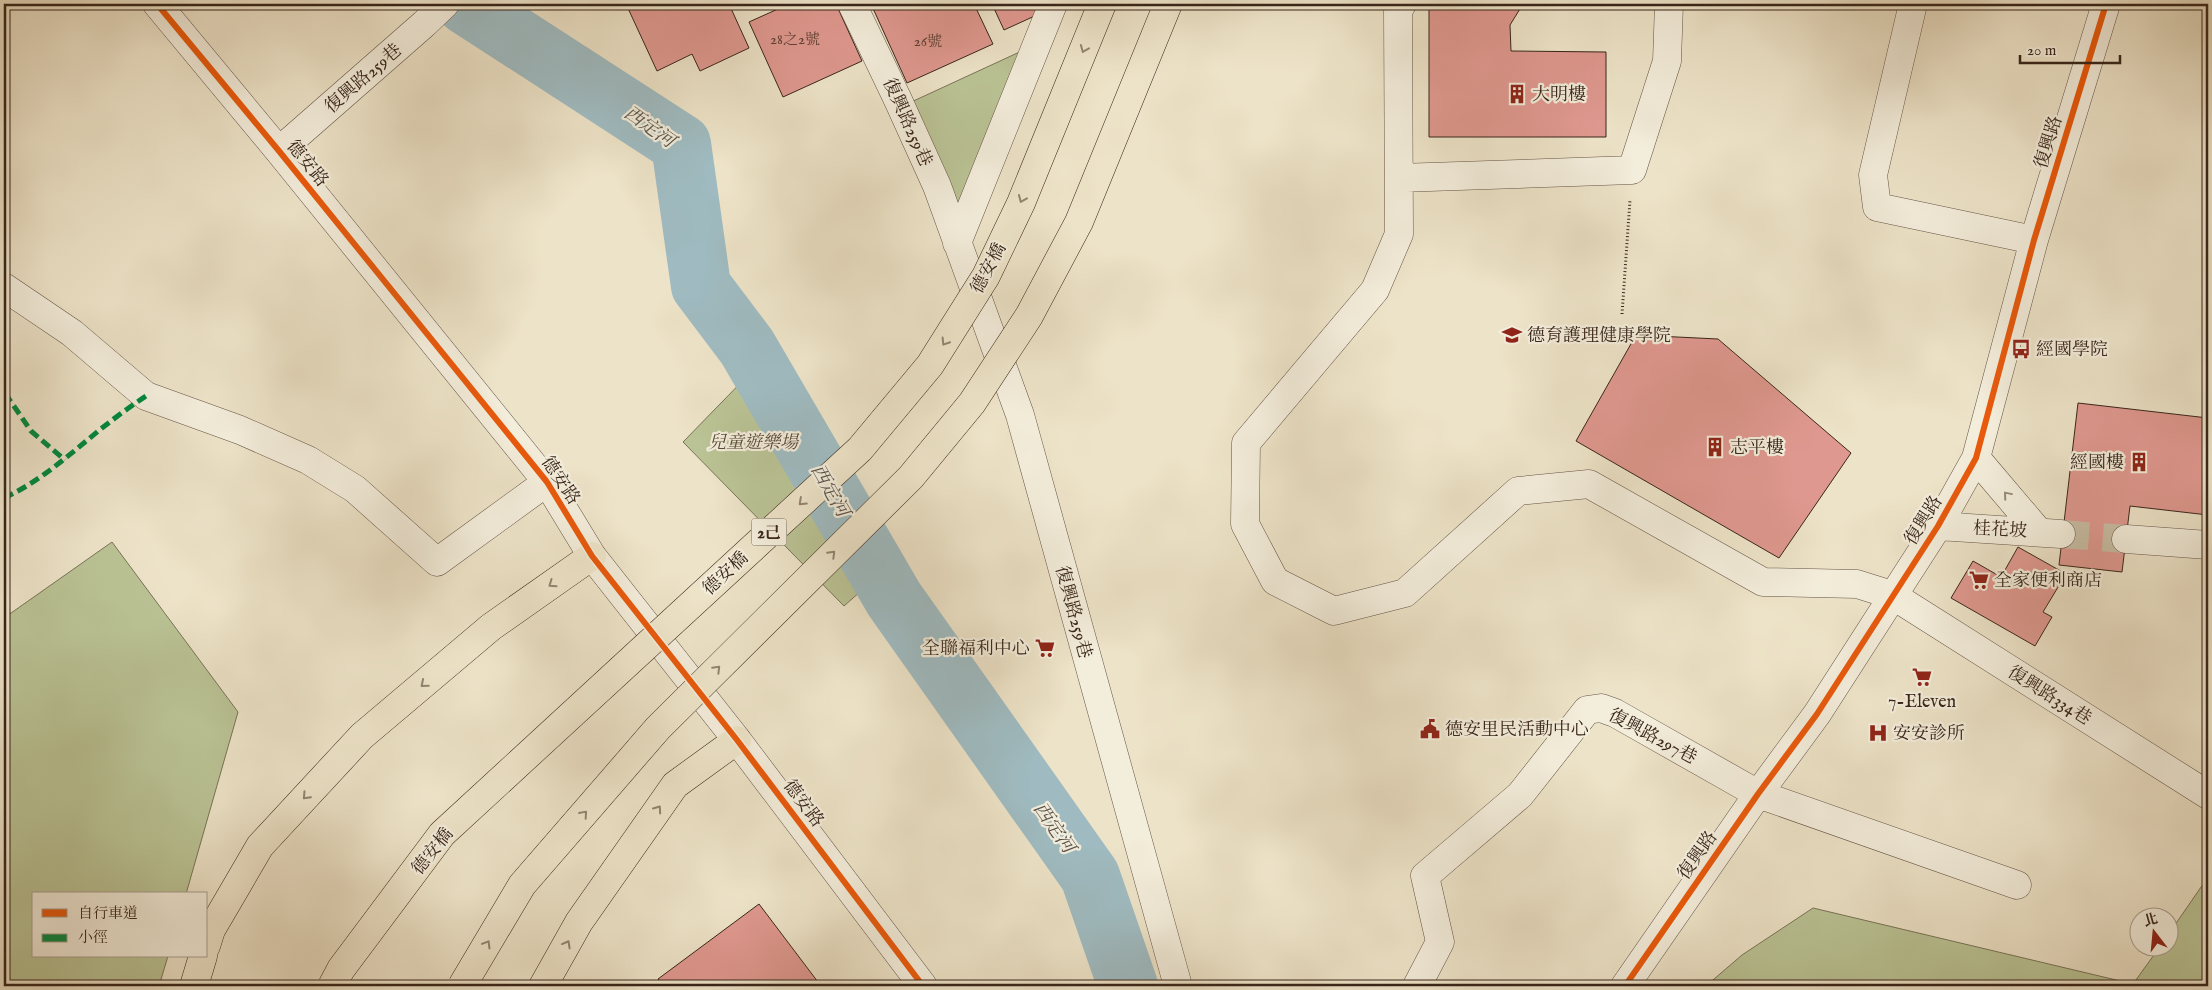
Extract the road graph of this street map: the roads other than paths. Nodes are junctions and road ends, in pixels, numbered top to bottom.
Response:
1 (157, 4) edge
2 (445, 4) edge
3 (852, 4) edge
4 (1053, 4) edge
5 (1102, 4) edge
6 (1168, 4) edge
7 (1402, 4) edge
8 (1669, 4) edge
9 (1913, 4) edge
10 (2106, 4) edge
11 (279, 150) junction
12 (1399, 178) junction
13 (2034, 240) junction
14 (957, 243) junction
15 (4, 287) edge
16 (1976, 458) junction
17 (547, 482) junction
18 (1938, 526) junction
19 (2126, 539) tunnel mouth
20 (2208, 545) edge
21 (592, 556) junction
22 (1892, 595) junction
23 (737, 740) junction
24 (1758, 794) junction
25 (2208, 795) edge
26 (2017, 885) dead end
27 (208, 940) edge
28 (202, 958) edge
29 (194, 986) edge
30 (332, 986) edge
31 (462, 986) edge
32 (544, 986) edge
33 (923, 986) edge
34 (1178, 986) edge
35 (1417, 986) edge
36 (1626, 986) edge

1 - 11 street, 德安路
2 - 11 street, 復興路259巷
3 - 14 street, 復興路259巷
4 - 14 street
5 -> 30 main road, 德安橋 / 2己, bridge
31 -> 6 main road, bridge
7 - 12 street, 復興路334巷
8 - 12 street
9 - 13 street
10 - 13 street, 復興路
11 - 17 street, 德安路
12 - 22 street, 復興路334巷
13 - 16 street, 復興路
14 - 34 street, 復興路259巷
15 - 17 street
16 - 18 street, 復興路
18 -> 16 street, 桂花坡
17 - 21 street, 德安路
18 - 22 street, 復興路
19 - 20 street
21 - 23 street, 德安路
21 -> 27 main road
22 - 24 street, 復興路
22 - 25 street, 復興路334巷
32 -> 23 main road
23 - 33 street, 德安路
24 - 26 street, 復興路297巷
24 - 35 street, 復興路297巷
24 - 36 street, 復興路
28 - 29 main road

